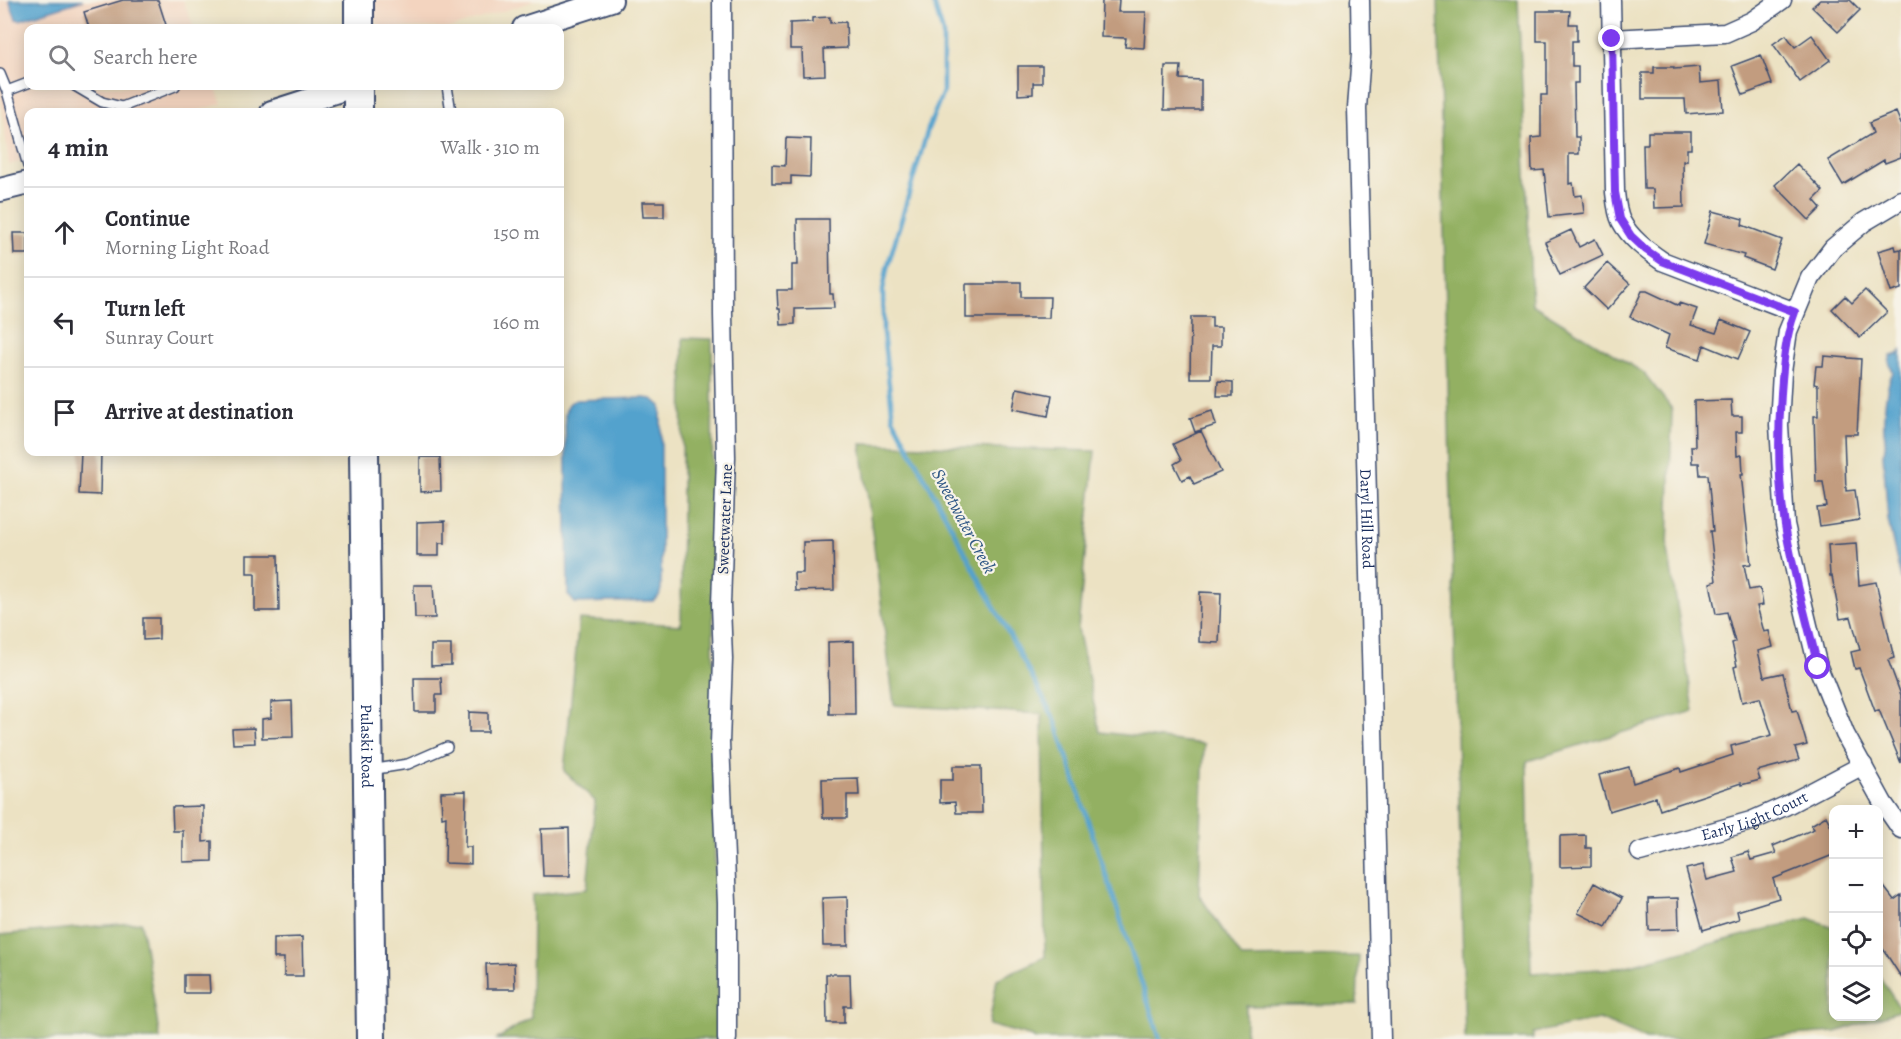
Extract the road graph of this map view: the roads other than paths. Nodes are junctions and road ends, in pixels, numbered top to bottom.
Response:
1 (359, 0) edge
2 (611, 0) edge
3 (722, 0) edge
4 (1360, 0) edge
5 (1611, 0) edge
6 (1782, 0) edge
7 (358, 24) edge
8 (536, 24) edge
9 (1612, 39) junction
10 (0, 74) edge
11 (24, 85) edge
12 (82, 90) edge
13 (165, 90) edge
14 (341, 90) edge
15 (358, 90) edge
16 (448, 90) edge
17 (7, 91) junction
18 (284, 108) edge
19 (358, 108) edge
20 (450, 108) edge
21 (24, 152) edge
22 (24, 184) edge
23 (0, 190) edge
24 (1901, 200) edge
25 (1795, 312) junction
26 (364, 456) edge
27 (447, 747) dead end
28 (1863, 765) junction
29 (368, 770) junction
30 (1901, 829) edge
31 (1640, 852) dead end
32 (371, 1039) edge
33 (727, 1039) edge
34 (1381, 1039) edge

1 - 7 main road
2 - 8 street
3 - 33 street, Sweetwater Lane
4 - 34 street, Daryl Hill Road
5 - 9 street
6 - 9 street
9 - 25 street
10 - 17 lane
11 - 17 lane
12 - 13 lane
14 - 18 street
15 - 19 main road
16 - 20 lane
17 - 21 lane
22 - 23 street
24 - 25 street
25 - 28 street
26 - 29 main road, Pulaski Road
27 - 29 lane
28 - 30 street
28 - 31 street, Early Light Court
29 - 32 main road, Pulaski Road

